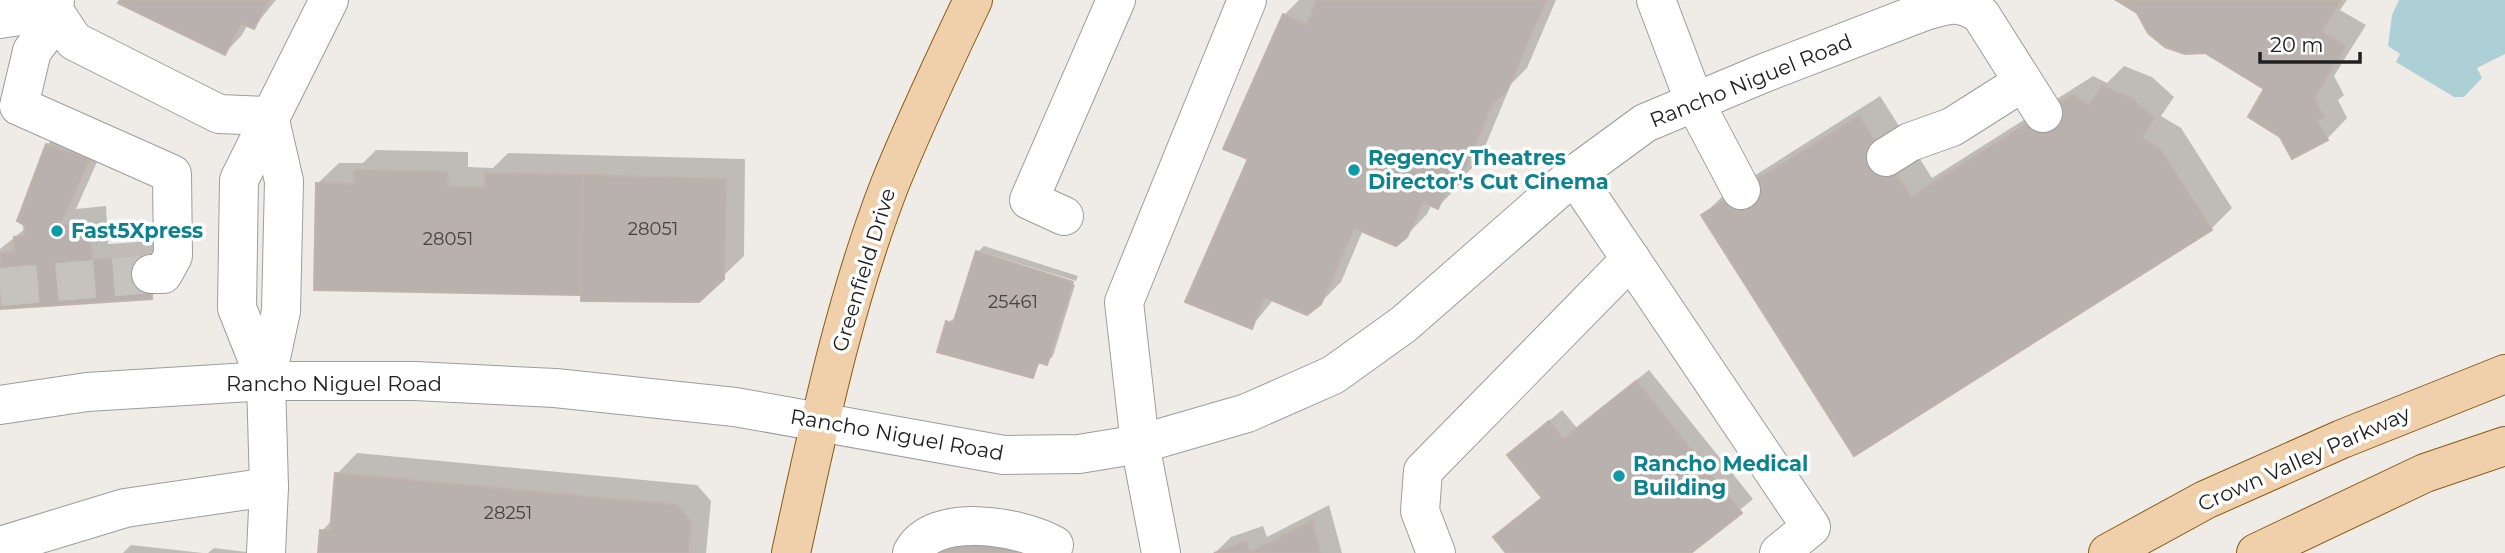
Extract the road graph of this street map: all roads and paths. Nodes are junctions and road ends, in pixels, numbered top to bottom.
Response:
1 (329, 0) edge
2 (973, 0) edge
3 (1116, 0) edge
4 (1247, 0) edge
5 (1656, 0) edge
6 (1926, 6) edge
7 (56, 9) edge
8 (0, 19) edge
9 (2023, 82) junction
10 (1695, 103) junction
11 (2043, 113) dead end
12 (269, 116) junction
13 (1886, 157) dead end
14 (1574, 175) junction
15 (1741, 190) dead end
16 (1064, 216) dead end
17 (1631, 259) junction
18 (150, 274) tunnel mouth
19 (2505, 374) edge
20 (266, 381) junction
21 (0, 405) edge
22 (820, 421) junction
23 (1140, 444) junction
24 (2505, 446) edge
25 (269, 487) junction
26 (1054, 545) dead end
27 (0, 546) edge
28 (266, 553) edge
29 (791, 553) edge
30 (912, 553) edge
31 (1161, 553) edge
32 (1436, 553) edge
33 (1779, 553) edge
34 (2108, 553) edge
35 (2256, 553) edge

1 - 12 street
2 - 22 main road, Greenfield Drive
3 - 16 street
4 - 23 street
5 - 10 street
6 - 9 street, Rancho Niguel Road
6 - 10 street, Rancho Niguel Road
7 - 8 street
7 - 12 street
7 - 18 street
9 - 11 street, Rancho Niguel Road
9 - 13 street
10 - 14 street, Rancho Niguel Road
10 - 15 street
12 - 20 street
14 - 17 street
14 - 23 street, Rancho Niguel Road
17 - 32 street
17 - 33 street
19 - 34 main road, Crown Valley Parkway
20 - 21 street, Rancho Niguel Road
20 - 22 street, Rancho Niguel Road
20 - 25 street
22 - 23 street, Rancho Niguel Road
22 - 29 main road, Greenfield Drive
23 - 31 street
24 - 35 main road
25 - 27 street
25 - 28 street
26 - 30 street

